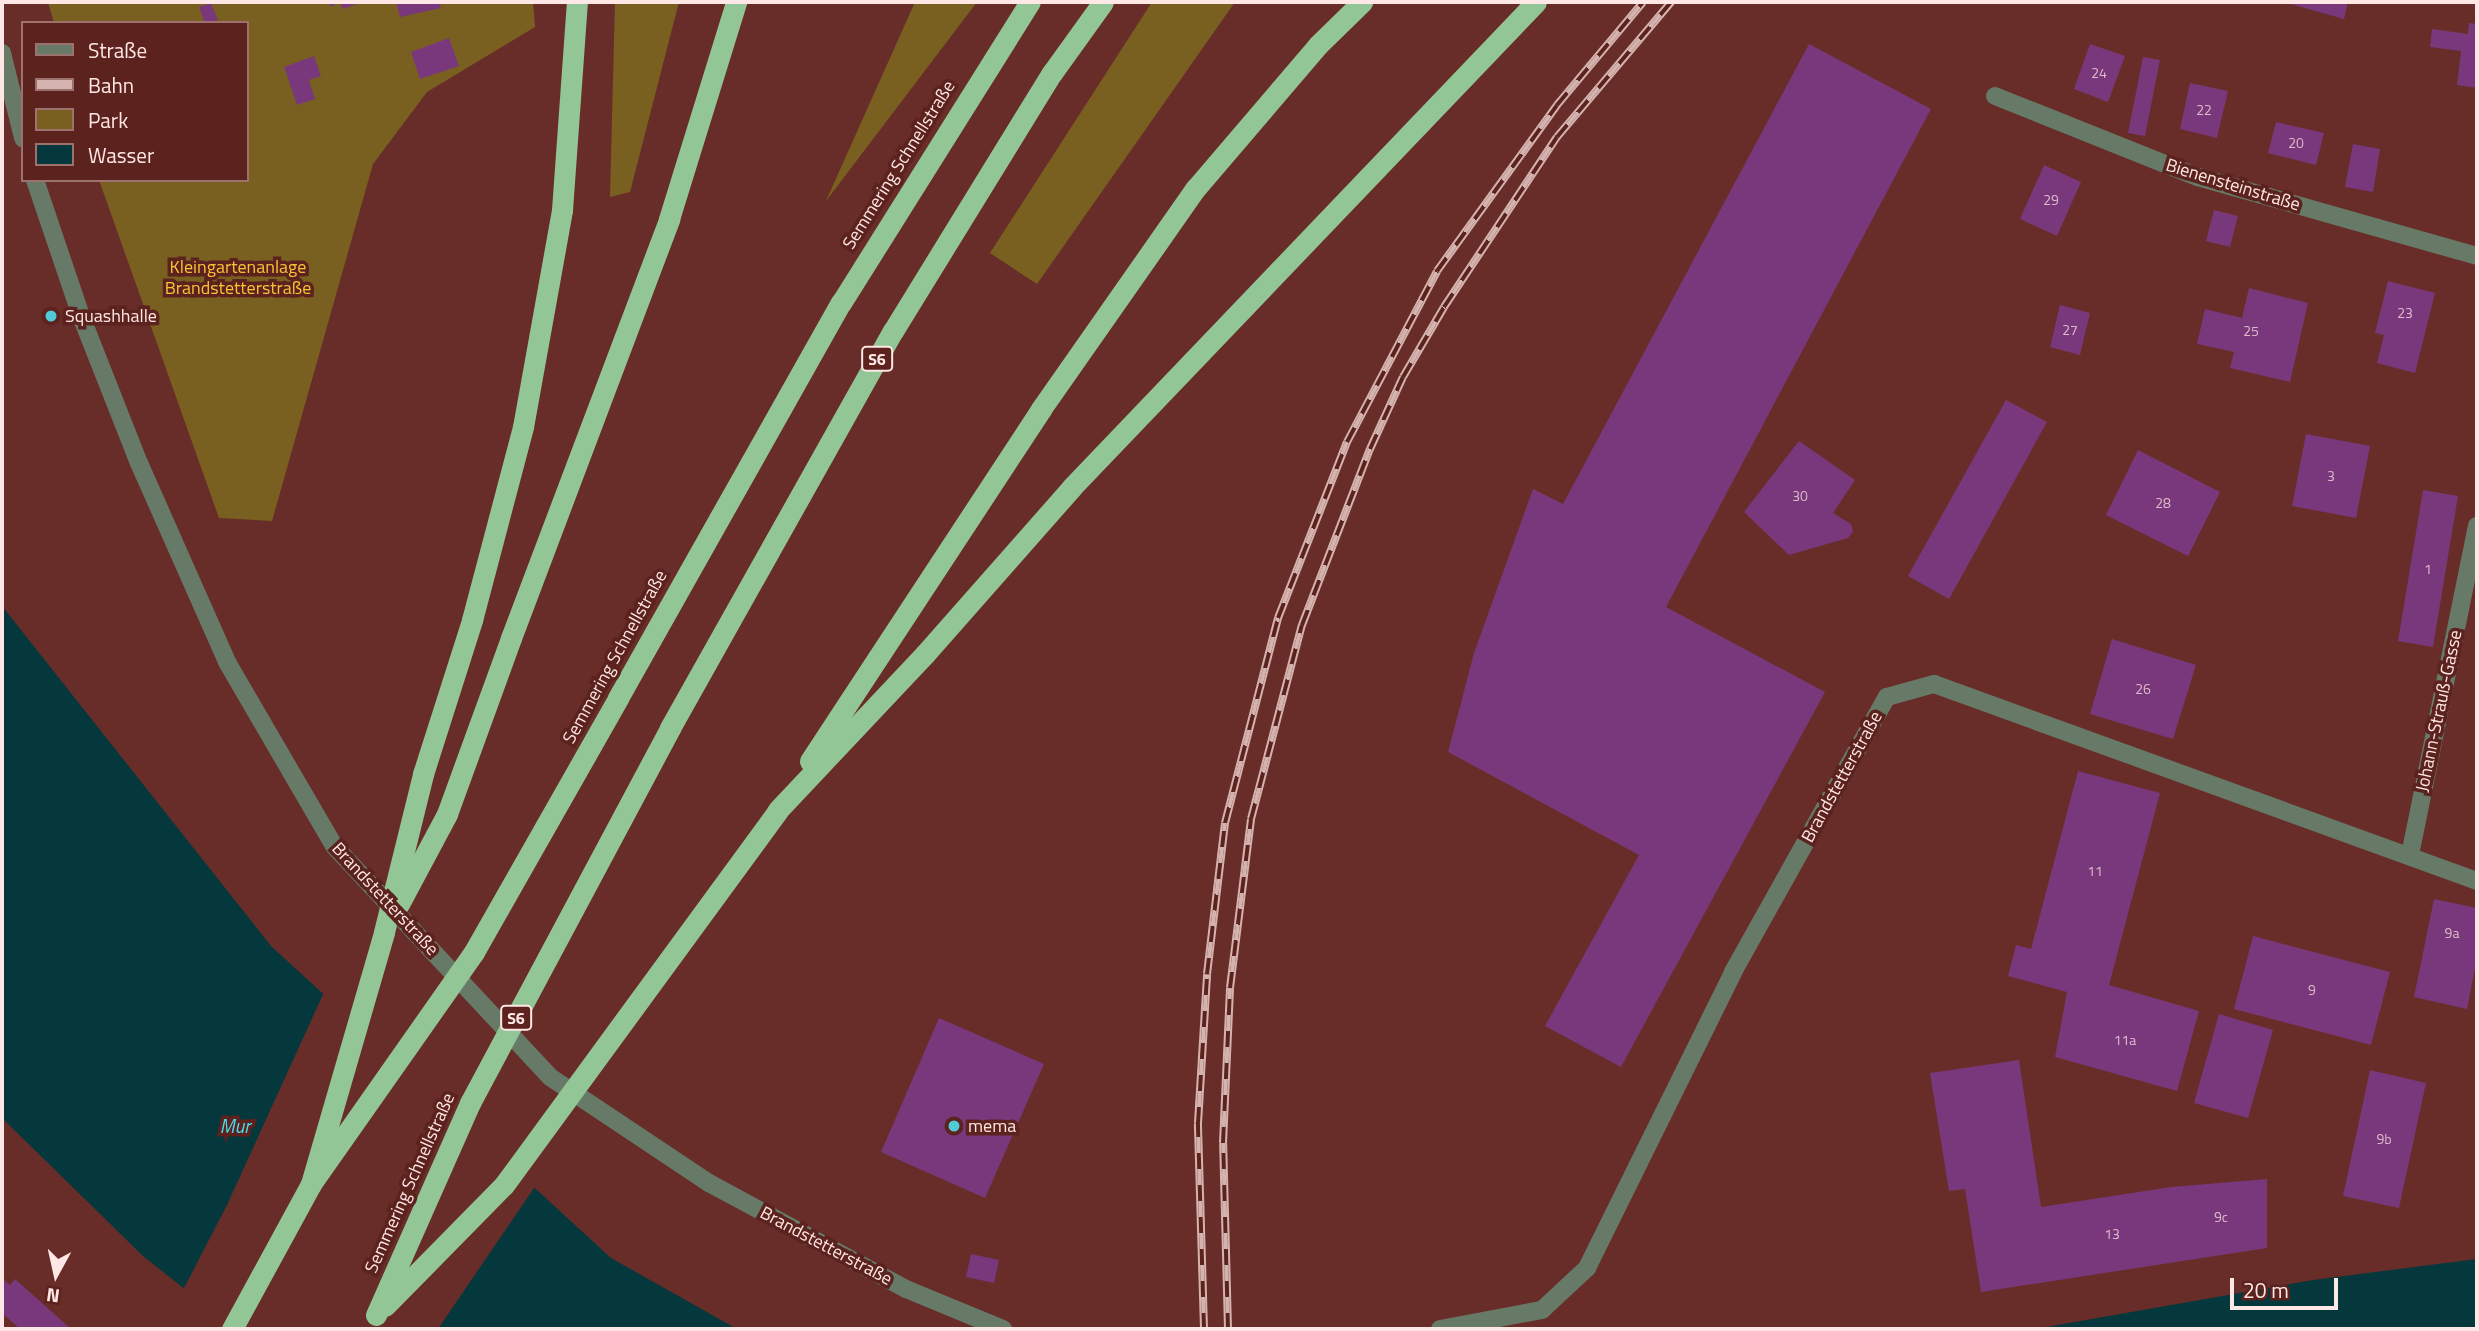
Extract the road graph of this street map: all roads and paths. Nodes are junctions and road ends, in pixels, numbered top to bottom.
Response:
1 (577, 2) edge
2 (736, 2) edge
3 (1030, 2) edge
4 (1103, 2) edge
5 (1362, 2) edge
6 (1536, 2) edge
7 (2, 54) edge
8 (1995, 96) dead end
9 (21, 130) edge
10 (36, 182) edge
11 (2477, 256) edge
12 (2477, 526) edge
13 (778, 810) junction
14 (2410, 855) junction
15 (2477, 881) edge
16 (384, 932) junction
17 (311, 1184) junction
18 (371, 1322) edge
19 (232, 1329) edge
20 (1003, 1329) edge
21 (1440, 1329) edge

1 - 16 highway, bridge
2 - 16 highway, bridge
3 - 17 highway, Semmering Schnellstraße, bridge
4 - 18 highway, Semmering Schnellstraße / S6, bridge
5 - 13 highway
6 - 13 highway
7 - 9 street
8 - 11 street, Bienensteinstraße
10 - 20 street, Brandstetterstraße
12 - 14 street, Johann-Strauß-Gasse
13 - 18 highway, bridge
14 - 15 street, Brandstetterstraße
14 - 21 street, Brandstetterstraße
16 - 17 highway, bridge
17 - 19 highway, Semmering Schnellstraße

